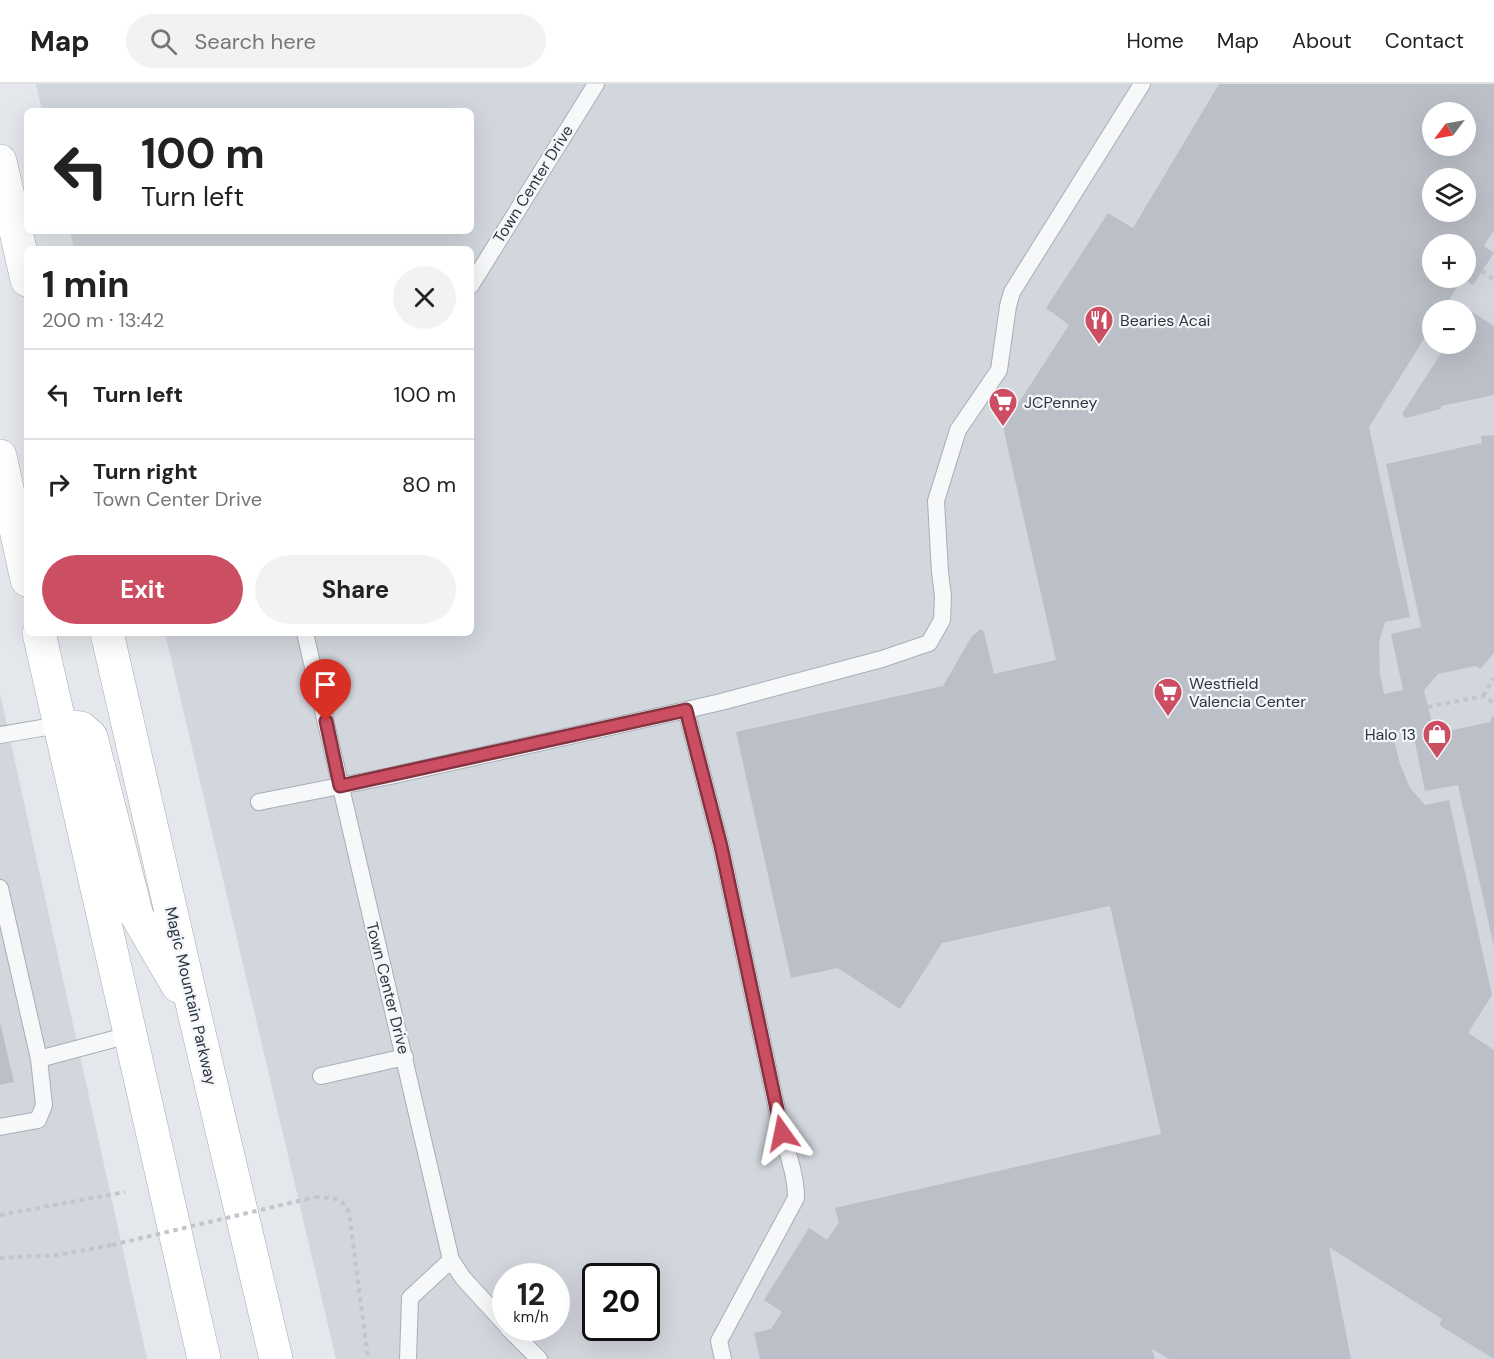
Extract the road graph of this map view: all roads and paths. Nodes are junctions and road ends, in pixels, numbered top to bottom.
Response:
1 (596, 84) edge
2 (1142, 84) edge
3 (0, 161) edge
4 (24, 267) edge
5 (1482, 271) dead end
6 (474, 280) edge
7 (1494, 280) edge
8 (0, 456) edge
9 (24, 566) edge
10 (40, 636) edge
11 (109, 636) edge
12 (306, 636) edge
13 (1494, 678) edge
14 (1483, 696) junction
15 (1494, 703) edge
16 (1428, 707) dead end
17 (686, 710) junction
18 (59, 724) junction
19 (0, 735) edge
20 (340, 786) junction
21 (259, 802) dead end
22 (0, 888) edge
23 (195, 1016) junction
24 (129, 1035) junction
25 (405, 1057) junction
26 (39, 1059) junction
27 (321, 1076) dead end
28 (0, 1127) edge
29 (125, 1192) dead end
30 (0, 1215) edge
31 (0, 1258) edge
32 (451, 1260) junction
33 (492, 1310) edge
34 (522, 1341) edge
35 (204, 1359) edge
36 (276, 1359) edge
37 (368, 1359) edge
38 (408, 1359) edge
39 (539, 1359) edge
40 (723, 1359) edge

1 - 6 lane, Town Center Drive
2 - 17 lane
3 - 4 main road
5 - 7 path
8 - 9 main road
10 - 18 main road
11 - 23 main road, Magic Mountain Parkway
12 - 20 lane, Town Center Drive
13 - 14 path
14 - 15 path
14 - 16 path
17 - 20 lane
17 - 40 lane
18 - 19 lane
18 - 23 main road
18 - 24 main road
20 - 21 lane
20 - 25 lane, Town Center Drive
22 - 26 lane
23 - 36 main road, Magic Mountain Parkway
24 - 26 lane
24 - 35 main road
25 - 27 lane
25 - 32 lane, Town Center Drive
26 - 28 lane
29 - 30 path
31 - 37 path, bridge
32 - 33 lane, Town Center Drive
32 - 38 lane
34 - 39 lane, Town Center Drive

